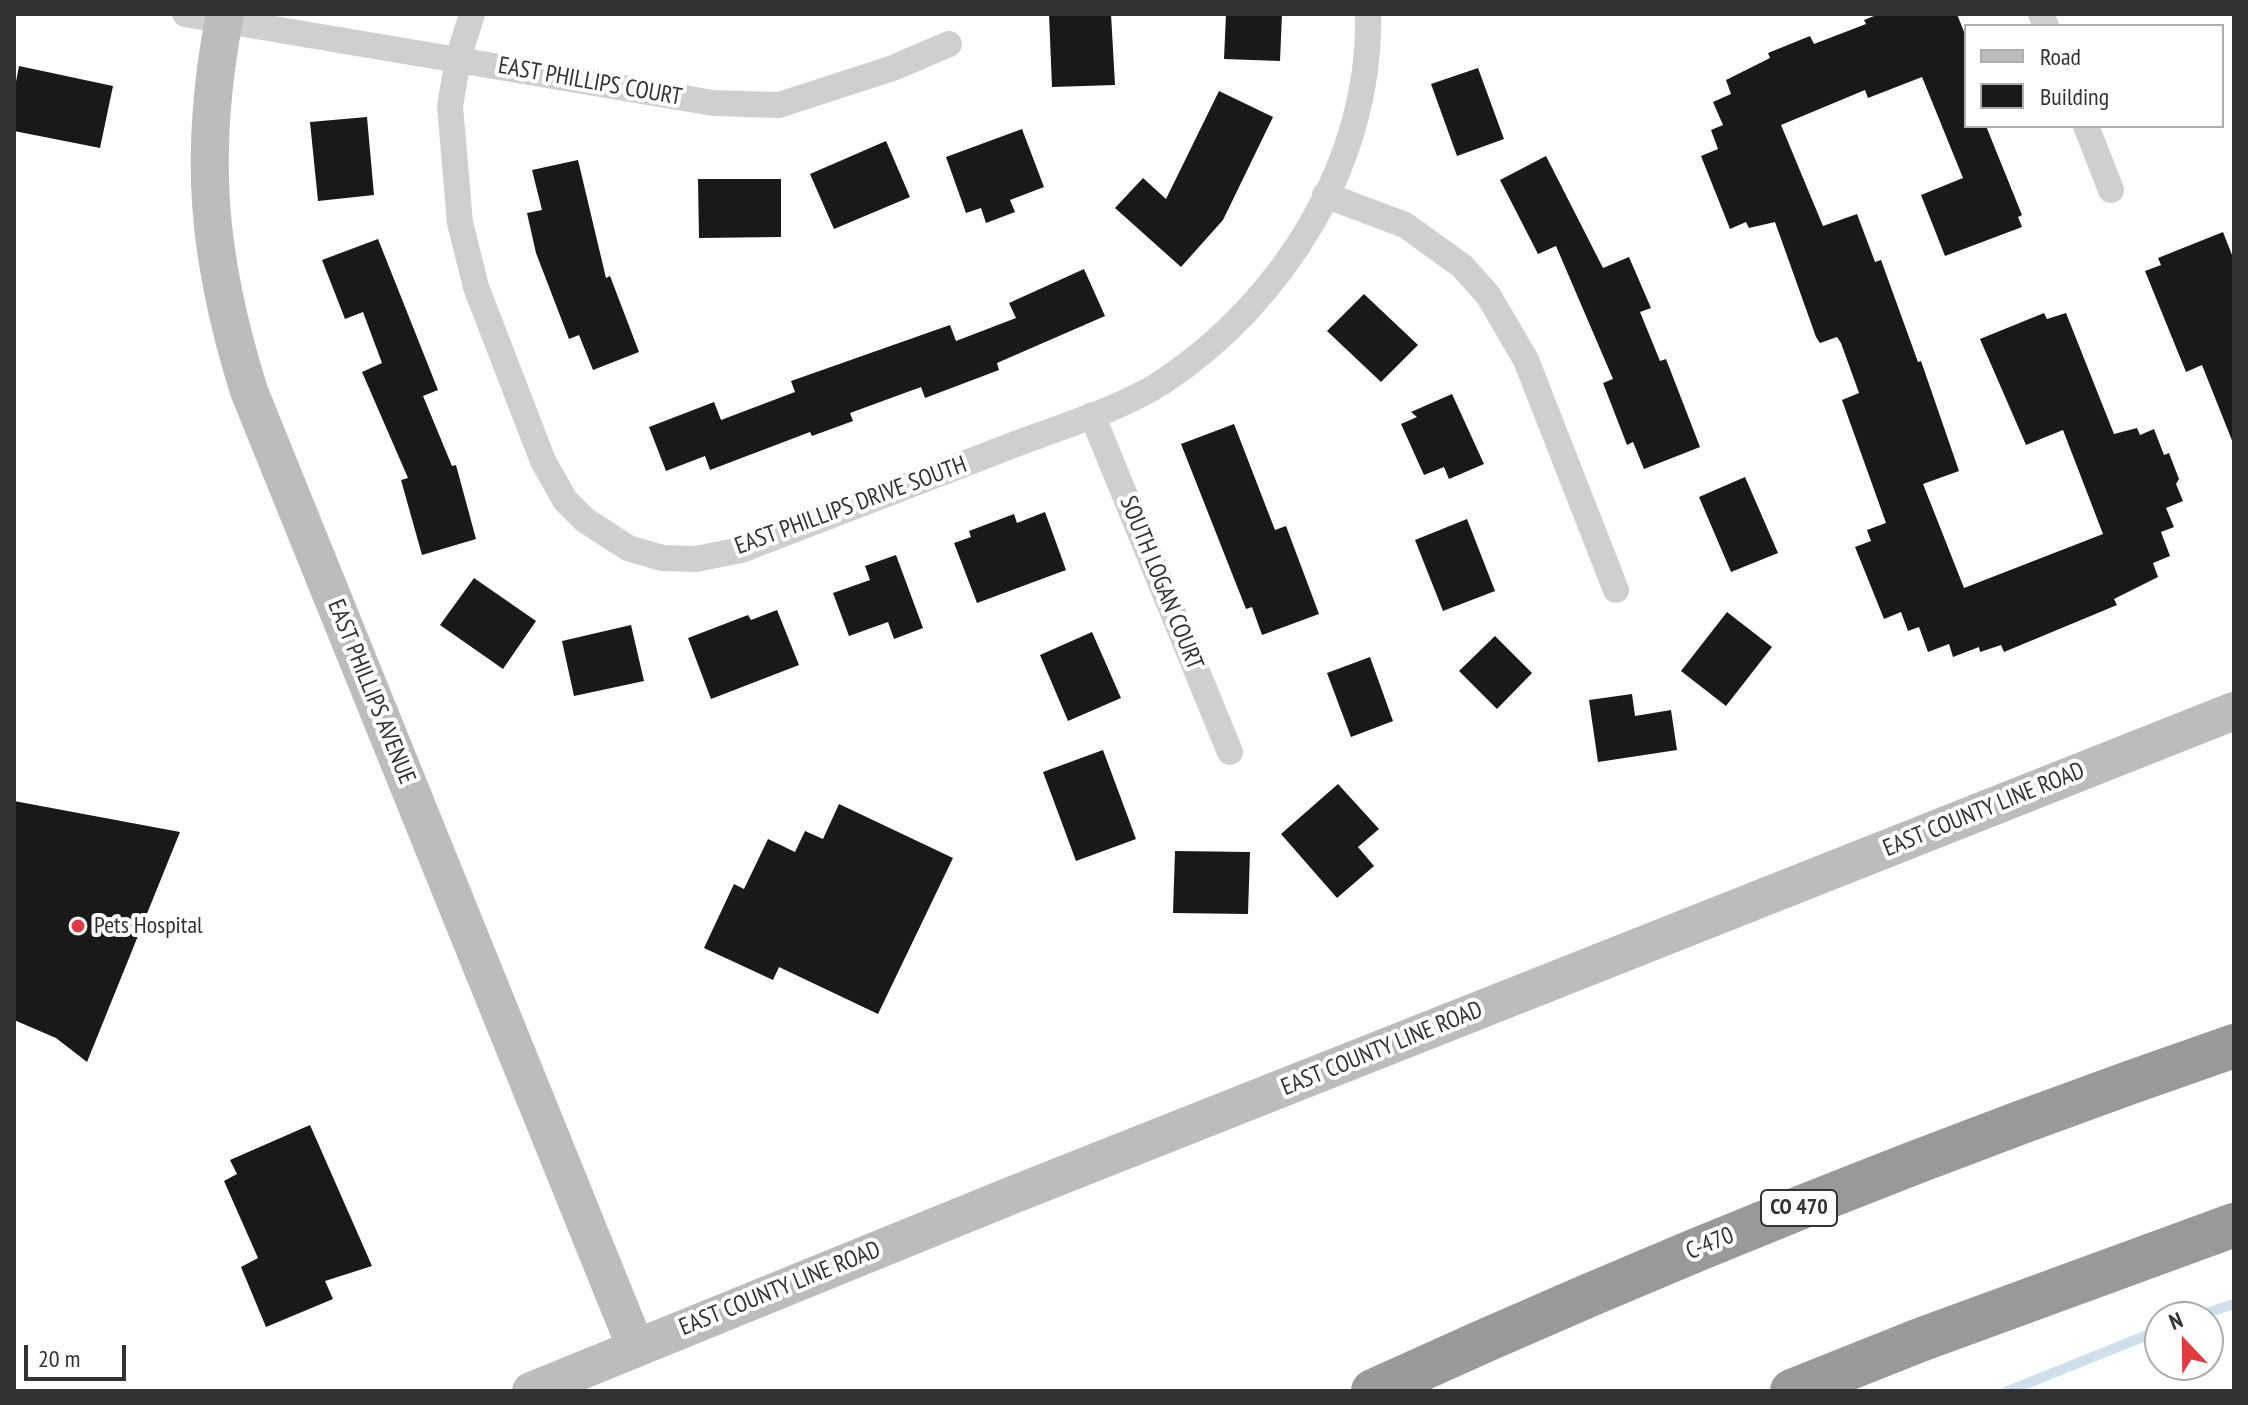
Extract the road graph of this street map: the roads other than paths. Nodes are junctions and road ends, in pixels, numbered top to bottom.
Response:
1 (185, 14) edge
2 (472, 14) edge
3 (1368, 14) edge
4 (224, 19) edge
5 (949, 44) dead end
6 (458, 59) junction
7 (2087, 128) edge
8 (2111, 190) dead end
9 (1325, 195) junction
10 (1092, 415) junction
11 (1616, 590) dead end
12 (2234, 711) edge
13 (1230, 752) dead end
14 (2234, 1046) edge
15 (2234, 1225) edge
16 (636, 1348) junction
17 (531, 1391) edge
18 (1373, 1391) edge
19 (1792, 1391) edge

1 - 4 street, EAST PHILLIPS COURT
2 - 6 street, EAST PHILLIPS DRIVE SOUTH
3 - 9 street, EAST PHILLIPS DRIVE SOUTH
4 - 6 street, EAST PHILLIPS COURT
4 - 16 main road, EAST PHILLIPS AVENUE
5 - 6 street, EAST PHILLIPS COURT
6 - 10 street, EAST PHILLIPS DRIVE SOUTH
7 - 8 street
9 - 10 street, EAST PHILLIPS DRIVE SOUTH
9 - 11 street
10 - 13 street, SOUTH LOGAN COURT
12 - 16 main road, EAST COUNTY LINE ROAD
14 - 18 highway, C-470 / CO 470
15 - 19 highway
16 - 17 main road, EAST COUNTY LINE ROAD

